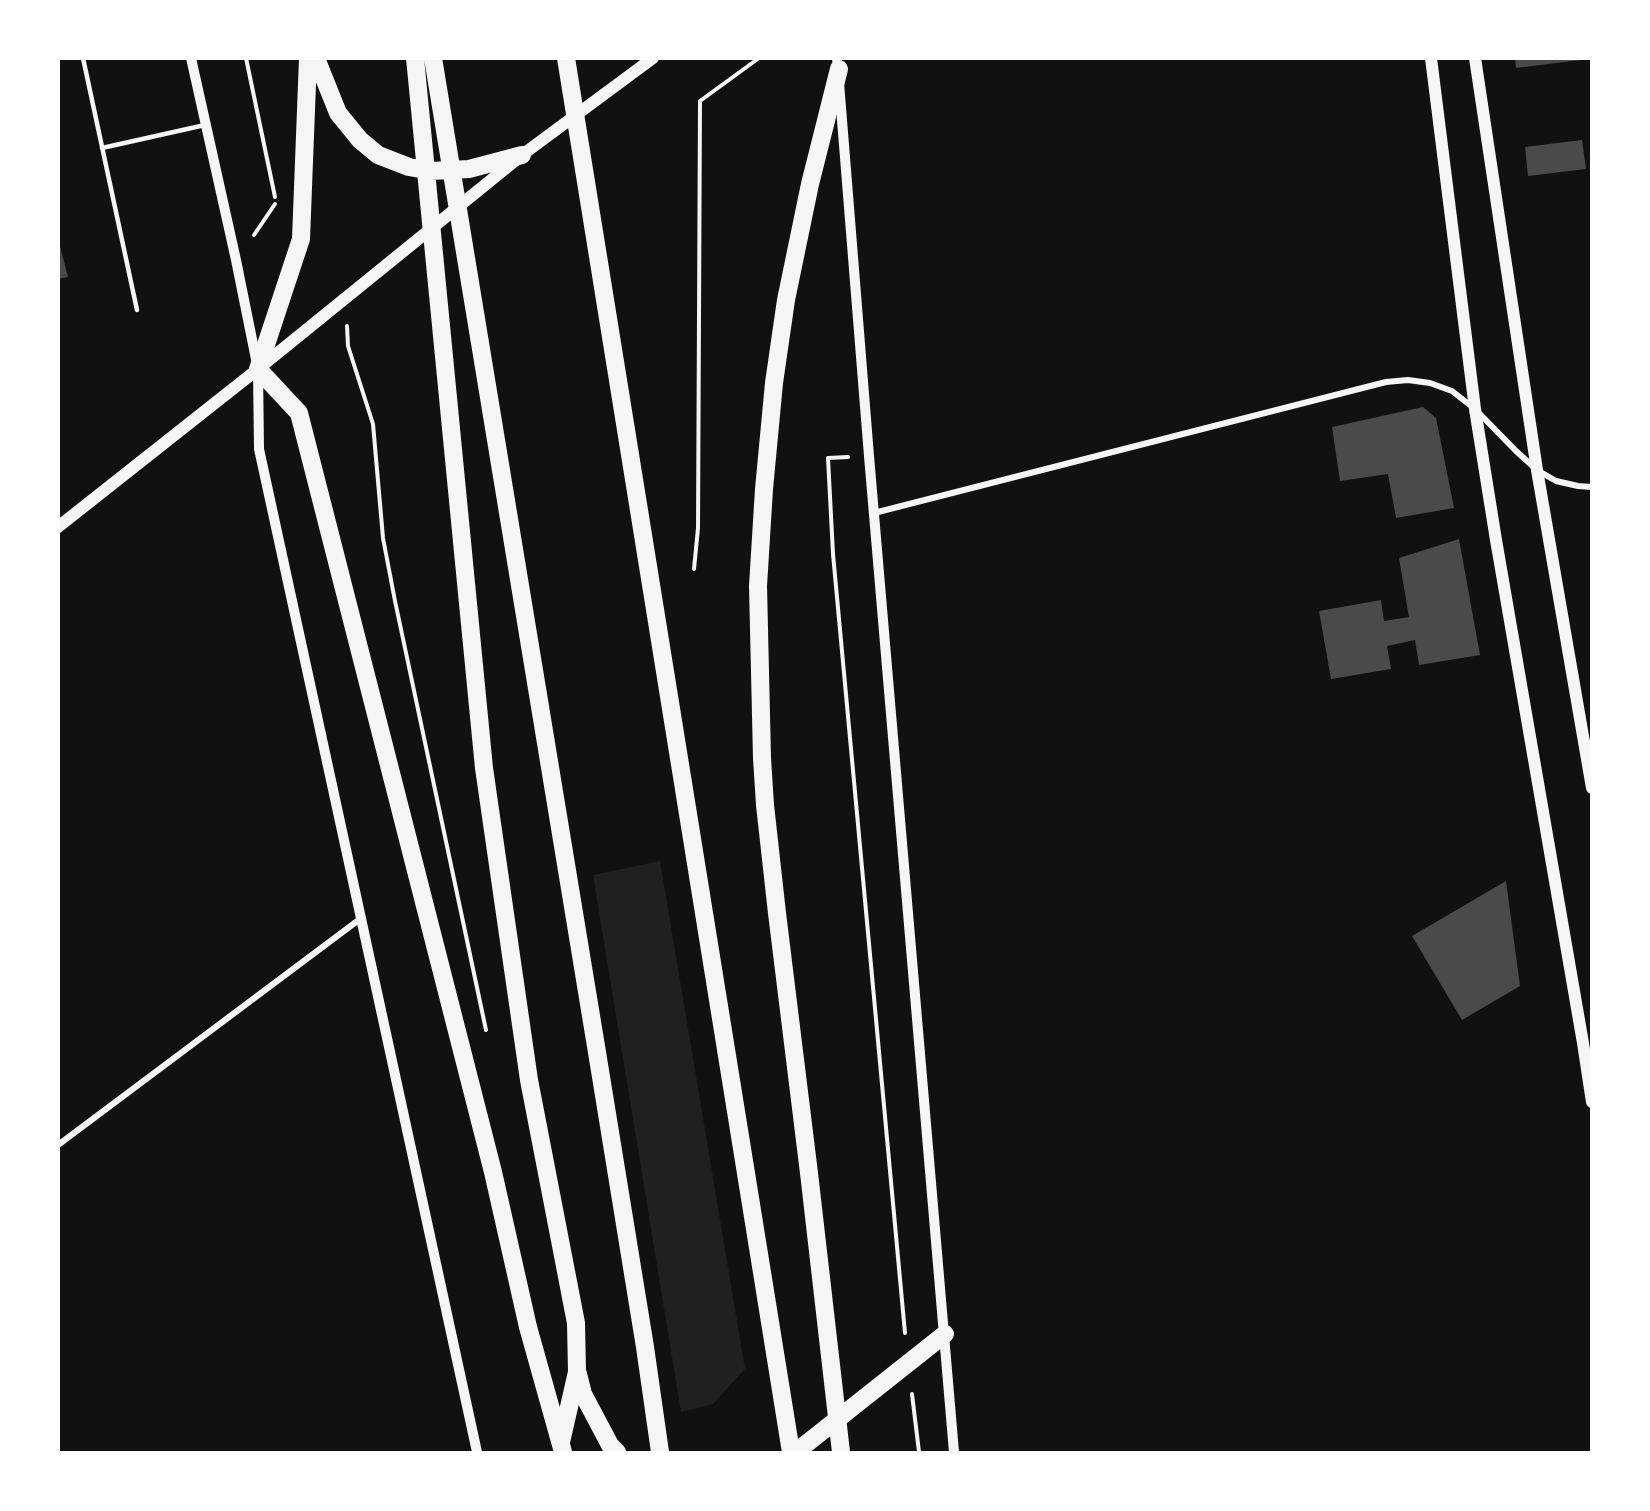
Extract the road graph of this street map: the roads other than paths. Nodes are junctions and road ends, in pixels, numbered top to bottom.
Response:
1 (83, 58) edge
2 (191, 58) edge
3 (308, 58) edge
4 (315, 58) edge
5 (415, 58) edge
6 (433, 58) edge
7 (566, 58) edge
8 (653, 58) edge
9 (1431, 58) edge
10 (1475, 58) edge
11 (838, 64) edge
12 (206, 124) junction
13 (102, 148) junction
14 (522, 156) junction
15 (137, 310) dead end
16 (258, 369) junction
17 (1475, 409) junction
18 (1537, 470) junction
19 (1592, 487) edge
20 (874, 513) junction
21 (58, 526) edge
22 (1592, 788) edge
23 (360, 919) junction
24 (1587, 1043) edge
25 (1592, 1102) edge
26 (58, 1145) edge
27 (945, 1334) junction
28 (577, 1372) junction
29 (477, 1452) edge
30 (559, 1452) edge
31 (563, 1452) edge
32 (617, 1452) edge
33 (660, 1452) edge
34 (792, 1452) edge
35 (841, 1452) edge
36 (954, 1452) edge

1 - 13 lane
2 - 12 street
3 - 16 highway
4 - 14 highway
5 - 28 highway
6 - 33 highway
7 - 34 highway
8 - 14 main road
9 - 17 main road
10 - 18 main road
11 - 20 street
11 - 35 highway
12 - 13 lane
12 - 16 street
13 - 15 lane
14 - 16 main road
16 - 21 main road
16 - 23 street
16 - 31 highway
17 - 18 street
17 - 20 street
17 - 24 main road
18 - 19 street
18 - 22 main road
20 - 27 street
23 - 26 street
23 - 29 street
24 - 25 main road
27 - 34 highway
27 - 36 street
28 - 30 highway
28 - 32 highway

